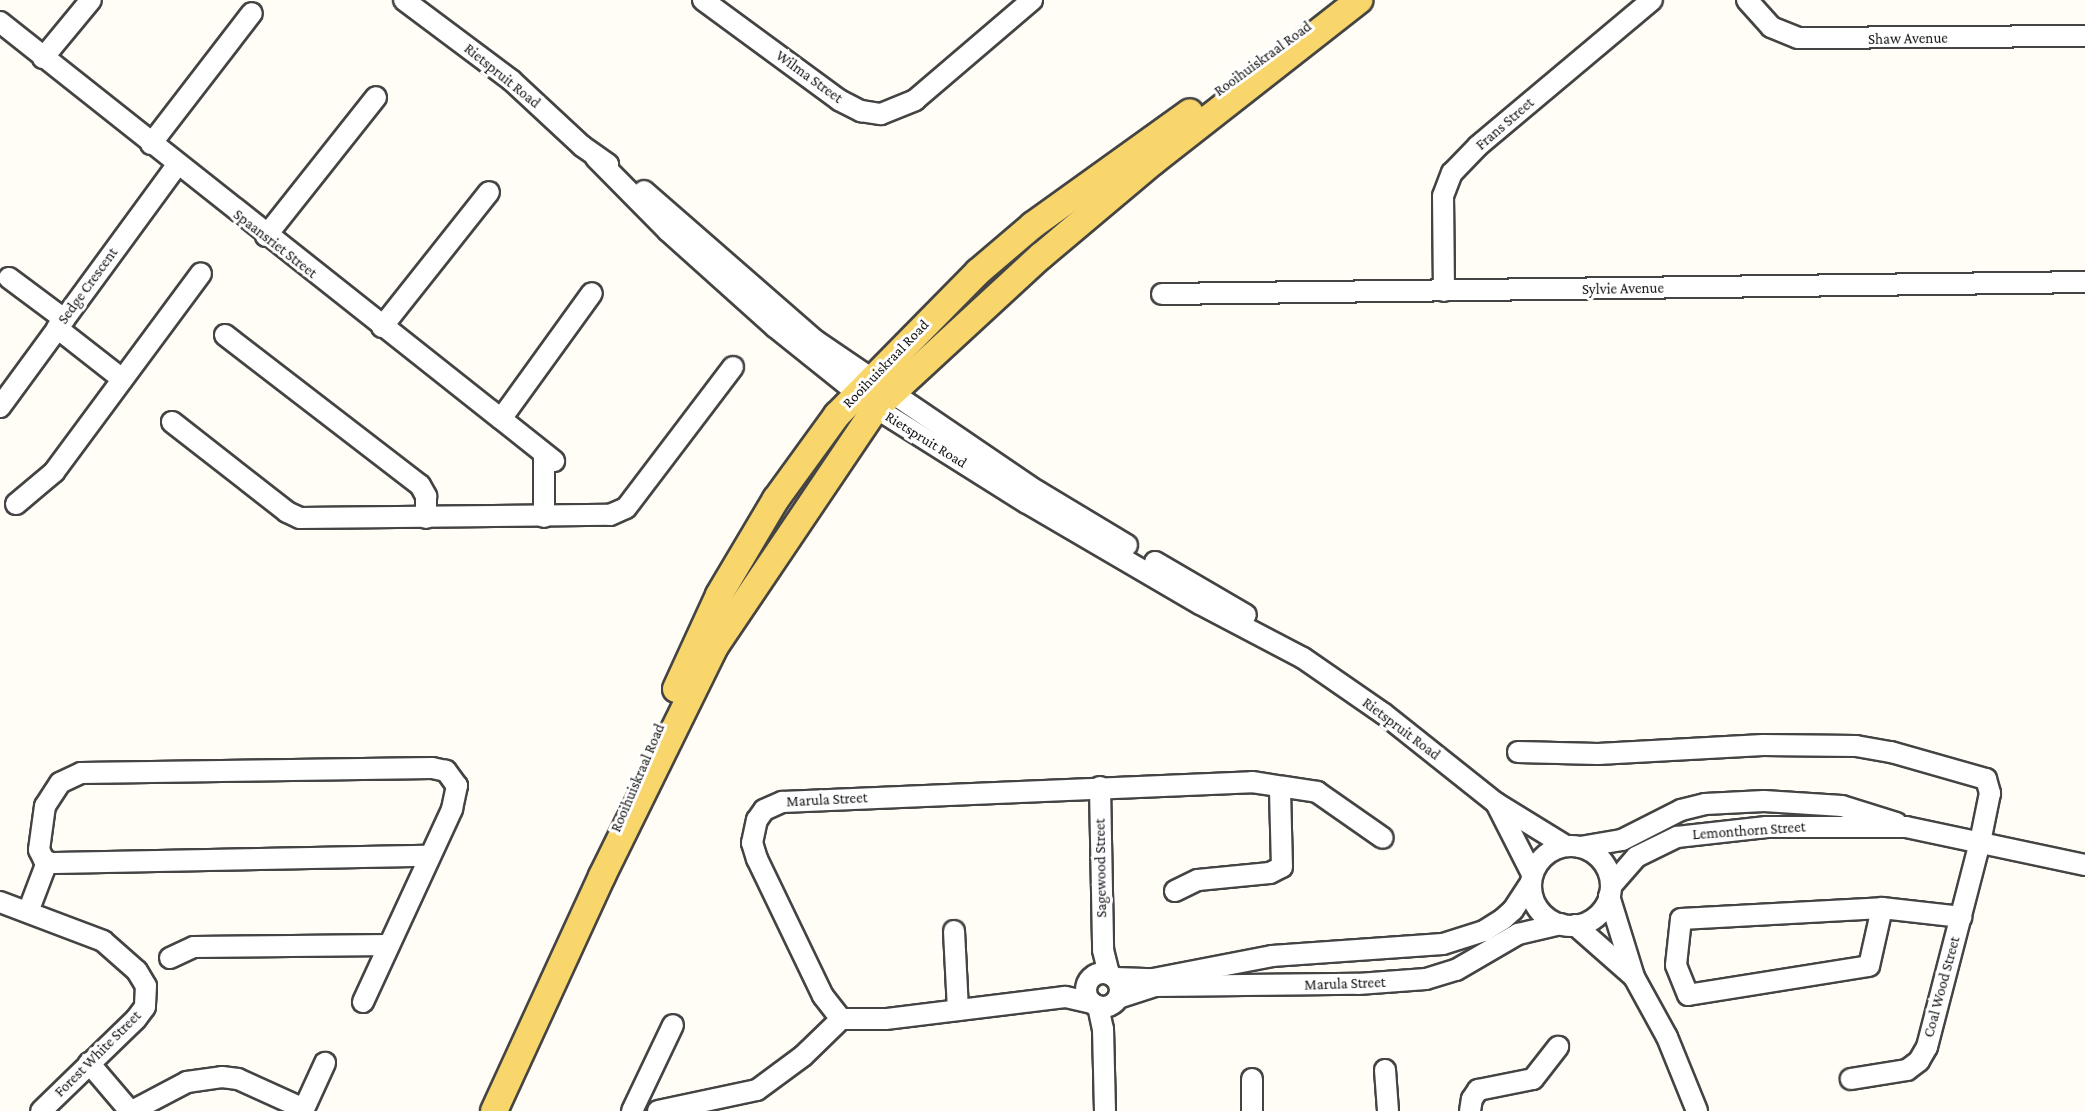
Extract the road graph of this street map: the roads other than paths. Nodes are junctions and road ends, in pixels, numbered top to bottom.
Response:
1 (91, 0) edge
2 (404, 0) edge
3 (704, 0) edge
4 (1032, 0) edge
5 (1349, 0) edge
6 (1359, 0) edge
7 (1652, 0) edge
8 (1747, 0) edge
9 (252, 13) dead end
10 (0, 22) edge
11 (2085, 36) edge
12 (43, 58) junction
13 (376, 97) dead end
14 (151, 144) junction
15 (177, 165) junction
16 (489, 192) dead end
17 (266, 236) junction
18 (201, 273) dead end
19 (9, 278) dead end
20 (2085, 282) edge
21 (1444, 291) junction
22 (592, 293) dead end
23 (1162, 294) dead end
24 (61, 323) junction
25 (382, 327) junction
26 (225, 335) dead end
27 (734, 368) dead end
28 (122, 379) junction
29 (874, 393) junction
30 (0, 407) edge
31 (501, 419) junction
32 (172, 422) dead end
33 (16, 504) dead end
34 (544, 517) junction
35 (426, 518) junction
36 (1518, 752) dead end
37 (1100, 787) junction
38 (1280, 788) junction
39 (1736, 802) junction
40 (1496, 803) junction
41 (1906, 827) junction
42 (1737, 830) junction
43 (1383, 838) dead end
44 (1980, 842) junction
45 (1573, 847) junction
46 (429, 856) junction
47 (47, 862) junction
48 (2085, 865) edge
49 (1532, 878) junction
50 (1175, 891) dead end
51 (1610, 891) junction
52 (0, 902) edge
53 (1882, 908) junction
54 (28, 912) junction
55 (1961, 917) junction
56 (1568, 925) junction
57 (954, 931) dead end
58 (389, 945) junction
59 (1393, 949) junction
60 (170, 958) dead end
61 (1634, 977) junction
62 (1396, 982) junction
63 (1103, 991) junction
64 (363, 1002) dead end
65 (958, 1010) junction
66 (841, 1019) junction
67 (673, 1025) dead end
68 (1558, 1047) dead end
69 (89, 1063) junction
70 (326, 1063) dead end
71 (1385, 1070) dead end
72 (1252, 1078) dead end
73 (1851, 1079) dead end
74 (712, 1106) edge
75 (304, 1110) edge
76 (41, 1111) edge
77 (131, 1111) edge
78 (494, 1111) edge
79 (632, 1111) edge
80 (658, 1111) edge
81 (1105, 1111) edge
82 (1252, 1111) edge
83 (1388, 1111) edge
84 (1470, 1111) edge
85 (1697, 1111) edge

1 - 12 street
2 - 29 street, Rietspruit Road
3 - 4 street, Wilma Street
5 - 29 main road, Rooihuiskraal Road
6 - 29 main road, Rooihuiskraal Road
7 - 21 street, Frans Street
8 - 11 street, Shaw Avenue
9 - 14 street
10 - 12 street, Spaansriet Street
12 - 14 street, Spaansriet Street
13 - 17 street
14 - 15 street, Spaansriet Street
15 - 17 street, Spaansriet Street
15 - 24 street, Sedge Crescent
16 - 25 street
17 - 25 street, Spaansriet Street
18 - 28 street
19 - 24 street
20 - 21 street, Sylvie Avenue
21 - 23 street, Sylvie Avenue
22 - 31 street
24 - 28 street
24 - 30 street, Sedge Crescent
25 - 31 street, Spaansriet Street
26 - 35 street
27 - 34 street
28 - 33 street
29 - 40 street, Rietspruit Road
29 - 78 main road, Rooihuiskraal Road
31 - 34 street, Spaansriet Street
32 - 35 street
34 - 35 street
36 - 44 street, Coal Wood Street
37 - 38 street, Marula Street
37 - 63 street, Sagewood Street
37 - 66 street, Marula Street
38 - 43 street, Marula Street
38 - 50 street
39 - 41 street, Lemonthorn Street
39 - 42 street
39 - 45 street, Lemonthorn Street
40 - 45 street, Rietspruit Road
40 - 49 street, Rietspruit Road
41 - 42 street, Lemonthorn Street
41 - 44 street, Lemonthorn Street
42 - 51 street, Lemonthorn Street
44 - 48 street, Lemonthorn Street
44 - 55 street, Coal Wood Street
45 - 49 street
45 - 51 street
46 - 47 street
46 - 47 street
46 - 58 street
47 - 54 street
49 - 56 street
49 - 59 street, Marula Street
51 - 56 street
51 - 61 street
52 - 54 street, Forest White Street
53 - 53 street
53 - 55 street
54 - 69 street, Forest White Street
55 - 73 street, Coal Wood Street
56 - 61 street
56 - 62 street, Marula Street
57 - 65 street
58 - 60 street
58 - 64 street
59 - 62 street
59 - 63 street, Marula Street
61 - 85 street
62 - 63 street, Marula Street
63 - 65 street, Marula Street
63 - 81 street, Sagewood Street
65 - 66 street, Marula Street
66 - 74 street
67 - 79 street
68 - 84 street
69 - 76 street, Forest White Street
69 - 77 street
70 - 75 street
71 - 83 street
72 - 82 street
74 - 80 street
75 - 77 street

